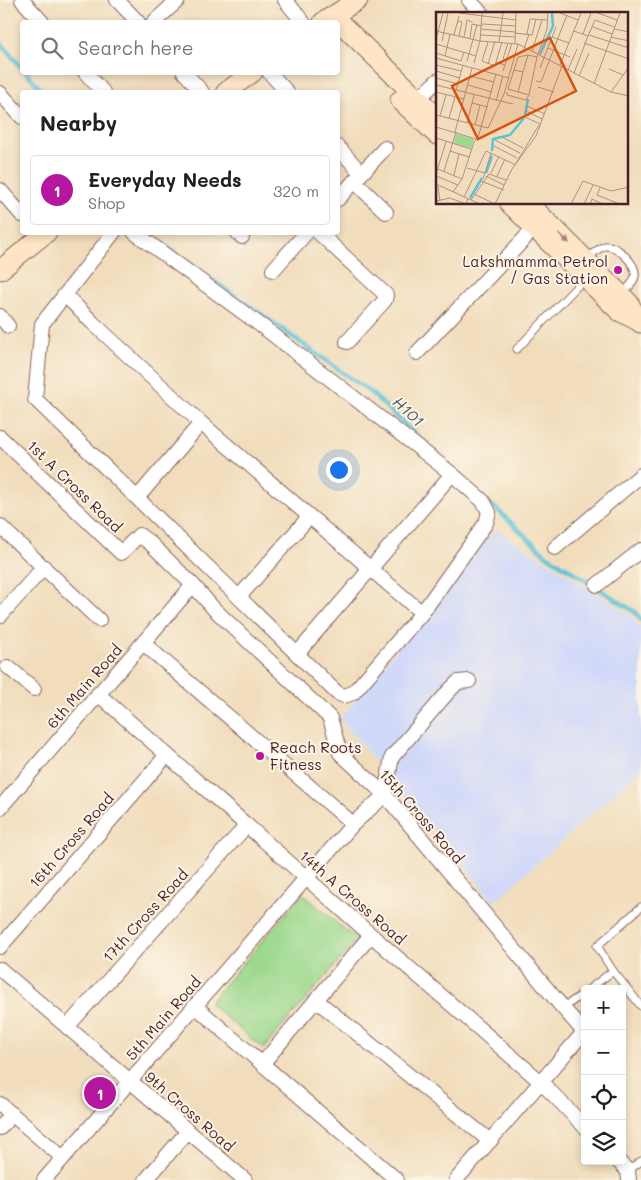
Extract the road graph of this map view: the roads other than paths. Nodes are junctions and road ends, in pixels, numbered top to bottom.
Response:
1 (22, 0) edge
2 (117, 0) edge
3 (178, 0) edge
4 (285, 0) edge
5 (358, 0) edge
6 (469, 0) edge
7 (480, 12) edge
8 (328, 19) edge
9 (40, 20) edge
10 (136, 20) edge
11 (156, 20) edge
12 (301, 20) edge
13 (340, 30) edge
14 (340, 40) edge
15 (89, 75) edge
16 (187, 75) edge
17 (249, 75) edge
18 (272, 75) edge
19 (436, 82) edge
20 (101, 90) edge
21 (200, 90) edge
22 (229, 90) edge
23 (285, 90) edge
24 (0, 93) edge
25 (418, 99) junction
26 (20, 115) edge
27 (436, 116) edge
28 (436, 135) edge
29 (385, 148) dead end
30 (340, 150) edge
31 (357, 177) junction
32 (0, 190) edge
33 (340, 197) edge
34 (512, 205) edge
35 (530, 205) edge
36 (386, 212) dead end
37 (20, 213) edge
38 (540, 223) junction
39 (41, 235) edge
40 (112, 235) edge
41 (138, 235) edge
42 (304, 235) edge
43 (321, 235) edge
44 (583, 269) junction
45 (0, 270) edge
46 (273, 270) dead end
47 (65, 294) junction
48 (622, 296) junction
49 (640, 321) edge
50 (347, 342) dead end
51 (517, 349) dead end
52 (417, 353) dead end
53 (201, 423) junction
54 (0, 437) edge
55 (452, 474) junction
56 (641, 475) edge
57 (137, 498) junction
58 (309, 517) junction
59 (0, 526) edge
60 (555, 548) dead end
61 (641, 550) edge
62 (44, 567) junction
63 (209, 568) junction
64 (371, 569) junction
65 (192, 585) junction
66 (597, 585) dead end
67 (239, 597) junction
68 (422, 613) junction
69 (0, 616) edge
70 (99, 620) dead end
71 (143, 642) junction
72 (297, 654) junction
73 (3, 668) edge
74 (469, 681) dead end
75 (34, 689) dead end
76 (98, 694) junction
77 (167, 754) junction
78 (386, 795) junction
79 (0, 808) edge
80 (353, 824) junction
81 (247, 825) junction
82 (306, 877) junction
83 (641, 907) edge
84 (371, 935) junction
85 (0, 947) edge
86 (0, 969) edge
87 (613, 971) junction
88 (595, 985) edge
89 (581, 995) edge
90 (316, 1000) junction
91 (195, 1006) junction
92 (641, 1006) edge
93 (562, 1008) junction
94 (67, 1027) junction
95 (582, 1030) edge
96 (581, 1035) edge
97 (262, 1064) junction
98 (130, 1081) junction
99 (541, 1082) junction
100 (0, 1104) edge
101 (12, 1114) junction
102 (581, 1123) edge
103 (0, 1128) edge
104 (188, 1131) junction
105 (490, 1141) junction
106 (63, 1158) junction
107 (641, 1161) edge
108 (625, 1171) edge
109 (44, 1180) edge
110 (146, 1180) edge
111 (244, 1180) edge
112 (397, 1180) edge
113 (456, 1180) edge

1 - 9 street
2 - 10 street
3 - 11 street
4 - 12 street
5 - 8 main road
6 - 7 street
13 - 25 main road
14 - 28 main road
15 - 20 street
16 - 21 street
17 - 22 main road
18 - 23 street
19 - 25 street
24 - 26 street
25 - 27 main road
29 - 31 street
30 - 31 street
31 - 33 street
31 - 36 street
32 - 37 street
34 - 38 main road
35 - 38 main road
38 - 44 main road
38 - 52 street
39 - 45 main road
40 - 47 street
41 - 55 street
42 - 46 street
43 - 50 street
44 - 48 main road
44 - 48 lane
44 - 49 main road
44 - 51 lane
47 - 53 street
47 - 57 street
48 - 49 main road
53 - 57 street
53 - 58 street
54 - 65 street, 1st A Cross Road
55 - 64 street
55 - 68 street
56 - 60 street
57 - 63 street
58 - 64 street
58 - 67 street
59 - 62 street
61 - 66 street
62 - 69 street
62 - 70 street
63 - 65 street, 6th Main Road
63 - 67 street
64 - 68 street
64 - 72 street
65 - 71 street, 6th Main Road
65 - 78 street, 15th Cross Road
67 - 72 street
68 - 72 street
71 - 76 street, 6th Main Road
71 - 80 street
73 - 75 street
74 - 78 street
76 - 77 street, 14th A Cross Road
76 - 79 street, 6th Main Road
77 - 81 street, 14th A Cross Road
77 - 85 street, 16th Cross Road
78 - 80 street, 5th Main Road
78 - 93 street, 15th Cross Road
80 - 82 street, 5th Main Road
81 - 82 street, 14th A Cross Road
81 - 94 street, 17th Cross Road
82 - 84 street, 14th A Cross Road
82 - 91 street, 5th Main Road
83 - 87 lane
84 - 90 street
84 - 99 street, 14th A Cross Road
86 - 94 street, 9th Cross Road
87 - 88 lane
87 - 92 lane
89 - 93 lane
90 - 97 street
90 - 105 street
91 - 97 street
91 - 98 street, 5th Main Road
93 - 95 street, 15th Cross Road
94 - 98 street, 9th Cross Road
96 - 99 street
97 - 112 street
98 - 104 street, 9th Cross Road
98 - 106 street, 5th Main Road
99 - 102 street, 14th A Cross Road
99 - 105 street
100 - 101 street
101 - 103 street
101 - 106 street
104 - 110 street
104 - 111 street, 9th Cross Road
105 - 113 street
106 - 109 street, 5th Main Road
107 - 108 lane

